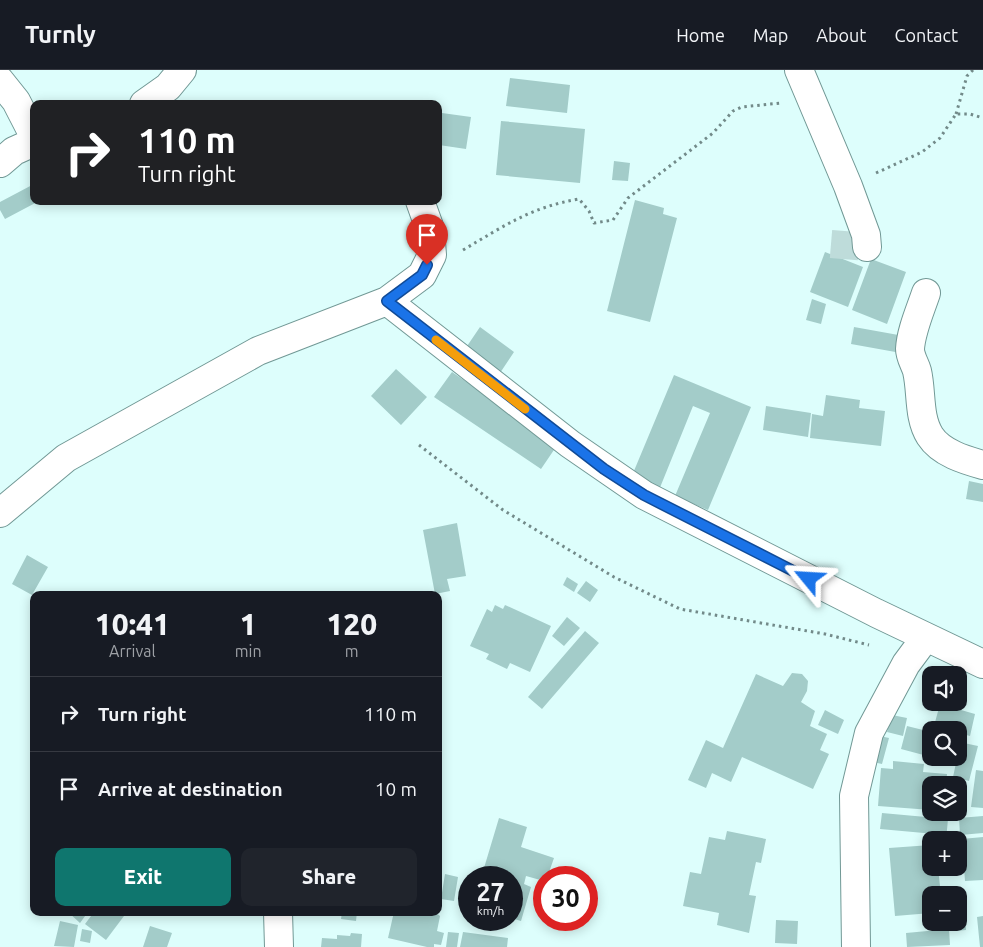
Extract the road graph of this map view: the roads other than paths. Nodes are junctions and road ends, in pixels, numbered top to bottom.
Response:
1 (182, 70) edge
2 (798, 70) edge
3 (0, 81) edge
4 (150, 100) edge
5 (30, 128) edge
6 (30, 144) edge
7 (0, 162) edge
8 (421, 205) edge
9 (866, 248) dead end
10 (926, 293) dead end
11 (387, 301) junction
12 (983, 465) edge
13 (0, 513) edge
14 (919, 646) junction
15 (983, 664) edge
16 (278, 916) edge
17 (279, 947) edge
18 (856, 947) edge

1 - 4 street
2 - 9 street
3 - 5 street
6 - 7 street
8 - 11 street
10 - 12 street
11 - 13 street
11 - 14 street
14 - 15 street
14 - 18 street
16 - 17 street

